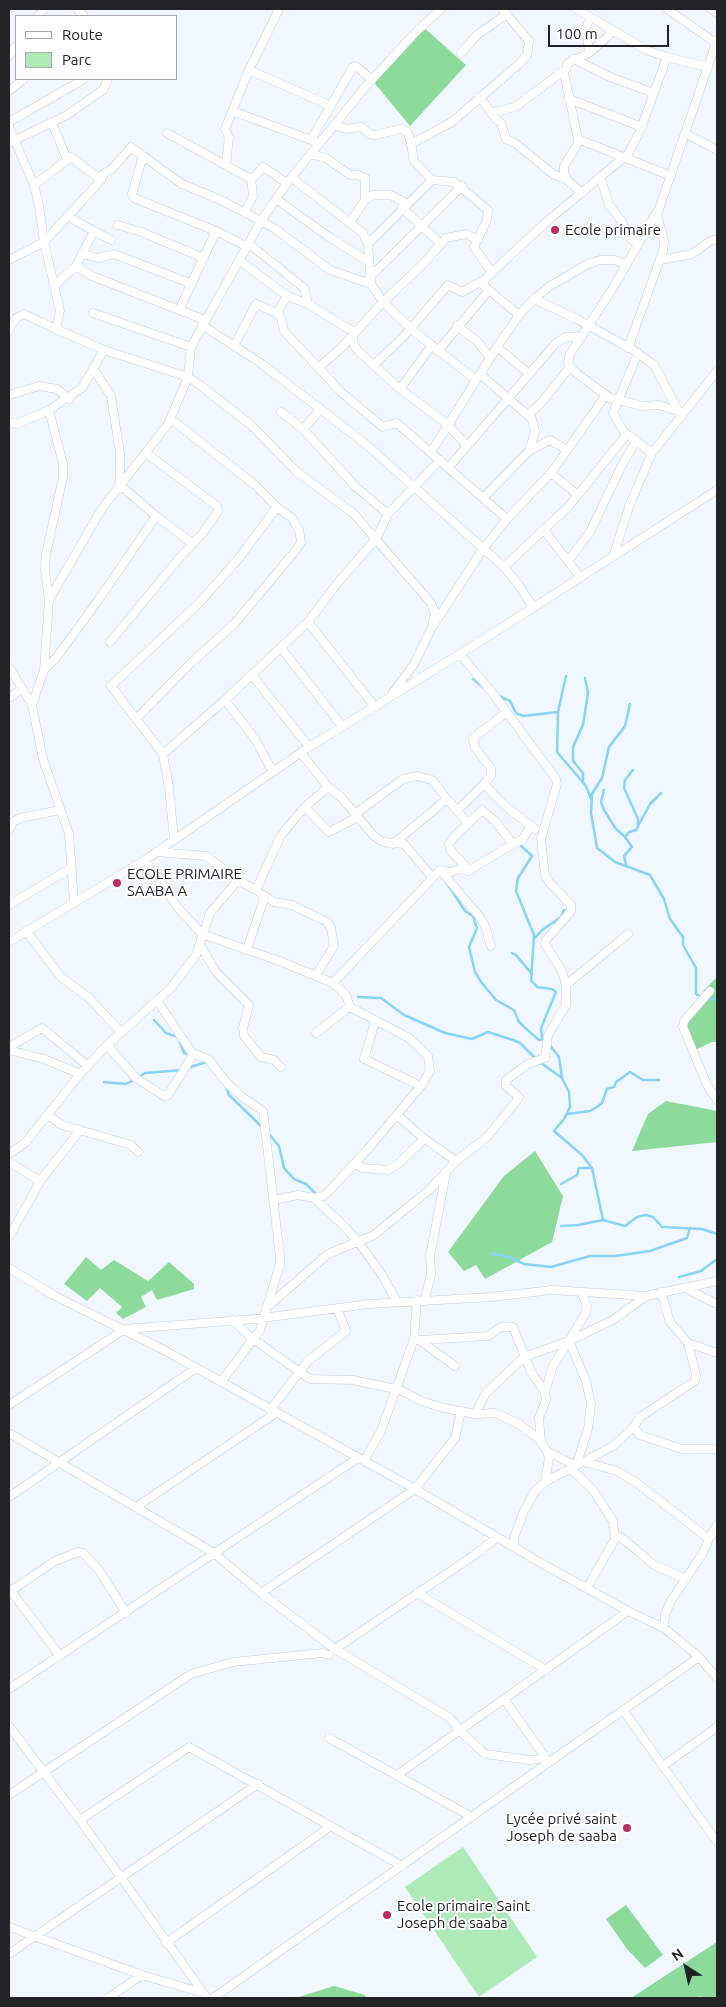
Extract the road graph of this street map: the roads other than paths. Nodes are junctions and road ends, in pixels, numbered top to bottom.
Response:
1 (279, 9) edge
2 (441, 9) edge
3 (577, 9) edge
4 (667, 9) edge
5 (711, 9) edge
6 (505, 11) edge
7 (717, 13) edge
8 (590, 17) junction
9 (614, 31) junction
10 (717, 42) edge
11 (461, 53) dead end
12 (589, 53) junction
13 (667, 57) junction
14 (574, 59) junction
15 (708, 67) junction
16 (566, 69) junction
17 (249, 70) junction
18 (23, 80) edge
19 (82, 80) edge
20 (108, 80) edge
21 (372, 80) junction
22 (9, 90) edge
23 (654, 93) junction
24 (480, 97) junction
25 (569, 99) junction
26 (331, 106) junction
27 (232, 111) junction
28 (491, 113) junction
29 (9, 122) edge
30 (52, 123) junction
31 (335, 125) junction
32 (642, 126) junction
33 (9, 127) edge
34 (168, 133) dead end
35 (685, 133) junction
36 (578, 139) junction
37 (311, 140) junction
38 (11, 142) edge
39 (320, 144) junction
40 (411, 144) junction
41 (717, 150) edge
42 (310, 154) junction
43 (143, 156) junction
44 (625, 158) junction
45 (67, 159) junction
46 (226, 165) junction
47 (671, 176) junction
48 (251, 178) junction
49 (601, 179) junction
50 (101, 180) junction
51 (289, 180) junction
52 (432, 180) junction
53 (567, 180) junction
54 (34, 185) junction
55 (462, 186) junction
56 (582, 193) junction
57 (276, 199) junction
58 (365, 200) junction
59 (660, 204) junction
60 (404, 206) junction
61 (246, 212) junction
62 (67, 216) junction
63 (262, 221) junction
64 (351, 221) junction
65 (118, 225) dead end
66 (421, 228) junction
67 (94, 231) junction
68 (216, 231) junction
69 (717, 239) edge
70 (111, 240) dead end
71 (478, 240) junction
72 (44, 242) junction
73 (247, 244) junction
74 (368, 244) junction
75 (441, 244) junction
76 (637, 244) junction
77 (83, 254) junction
78 (204, 258) junction
79 (9, 260) edge
80 (239, 260) junction
81 (660, 260) junction
82 (369, 262) junction
83 (625, 264) junction
84 (76, 266) junction
85 (492, 273) junction
86 (484, 280) junction
87 (370, 281) junction
88 (192, 284) junction
89 (55, 286) junction
90 (489, 290) junction
91 (287, 296) junction
92 (534, 300) junction
93 (384, 302) junction
94 (308, 304) junction
95 (179, 310) junction
96 (277, 313) junction
97 (93, 314) dead end
98 (519, 315) junction
99 (204, 322) junction
100 (457, 326) junction
101 (588, 326) junction
102 (56, 329) junction
103 (412, 329) junction
104 (9, 330) edge
105 (354, 334) junction
106 (582, 336) junction
107 (234, 346) junction
108 (191, 347) junction
109 (497, 347) junction
110 (435, 348) junction
111 (628, 348) junction
112 (104, 350) junction
113 (638, 353) junction
114 (490, 358) junction
115 (374, 365) junction
116 (318, 367) junction
117 (570, 367) junction
118 (93, 368) junction
119 (717, 371) edge
120 (529, 374) junction
121 (188, 377) junction
122 (478, 377) junction
123 (400, 389) junction
124 (9, 395) edge
125 (606, 395) junction
126 (68, 399) junction
127 (509, 399) junction
128 (618, 401) junction
129 (321, 409) junction
130 (49, 410) junction
131 (281, 412) dead end
132 (680, 413) junction
133 (529, 414) junction
134 (171, 419) junction
135 (9, 422) edge
136 (447, 424) junction
137 (303, 429) junction
138 (627, 434) junction
139 (636, 441) junction
140 (467, 446) junction
141 (568, 450) junction
142 (529, 451) junction
143 (431, 452) junction
144 (146, 453) junction
145 (652, 453) junction
146 (440, 460) junction
147 (449, 467) junction
148 (551, 474) junction
149 (120, 485) junction
150 (415, 487) junction
151 (717, 490) edge
152 (578, 495) junction
153 (483, 498) junction
154 (277, 507) junction
155 (388, 514) junction
156 (156, 516) junction
157 (506, 519) junction
158 (544, 530) junction
159 (376, 539) junction
160 (192, 543) junction
161 (483, 549) junction
162 (614, 554) junction
163 (568, 561) junction
164 (504, 568) junction
165 (580, 577) junction
166 (49, 600) junction
167 (533, 607) junction
168 (308, 622) junction
169 (432, 628) junction
170 (110, 642) dead end
171 (281, 648) junction
172 (460, 654) junction
173 (9, 668) edge
174 (44, 670) junction
175 (252, 675) junction
176 (22, 688) junction
177 (9, 698) edge
178 (388, 699) junction
179 (225, 700) junction
180 (32, 705) junction
181 (375, 707) junction
182 (507, 712) junction
183 (136, 719) junction
184 (342, 726) junction
185 (310, 747) junction
186 (301, 753) junction
187 (162, 754) junction
188 (273, 772) junction
189 (484, 784) junction
190 (328, 787) junction
191 (447, 799) junction
192 (305, 807) junction
193 (60, 810) junction
194 (457, 811) junction
195 (357, 816) junction
196 (468, 823) junction
197 (531, 826) junction
198 (9, 830) edge
199 (541, 832) junction
200 (174, 839) junction
201 (393, 844) junction
202 (513, 844) junction
203 (156, 852) junction
204 (145, 860) junction
205 (71, 868) junction
206 (440, 870) junction
207 (469, 870) junction
208 (432, 877) junction
209 (238, 880) junction
210 (256, 890) junction
211 (265, 896) junction
212 (74, 901) junction
213 (9, 905) edge
214 (26, 931) junction
215 (202, 934) junction
216 (628, 934) dead end
217 (9, 942) edge
218 (200, 946) junction
219 (492, 946) dead end
220 (247, 949) junction
221 (316, 975) junction
222 (333, 983) junction
223 (566, 985) junction
224 (710, 991) dead end
225 (158, 1002) junction
226 (349, 1007) junction
227 (376, 1022) junction
228 (121, 1032) junction
229 (316, 1033) dead end
230 (107, 1046) junction
231 (9, 1049) edge
232 (192, 1053) junction
233 (88, 1066) junction
234 (281, 1066) dead end
235 (80, 1074) junction
236 (421, 1086) junction
237 (717, 1100) edge
238 (397, 1114) junction
239 (48, 1115) junction
240 (80, 1130) junction
241 (424, 1138) junction
242 (138, 1152) dead end
243 (9, 1154) edge
244 (456, 1161) junction
245 (9, 1162) edge
246 (355, 1164) junction
247 (446, 1173) junction
248 (40, 1182) junction
249 (314, 1198) junction
250 (273, 1200) junction
251 (9, 1238) edge
252 (359, 1243) junction
253 (9, 1268) edge
254 (717, 1282) edge
255 (687, 1289) junction
256 (582, 1292) junction
257 (661, 1292) junction
258 (646, 1296) junction
259 (421, 1299) junction
260 (398, 1302) junction
261 (717, 1304) edge
262 (338, 1308) junction
263 (265, 1312) junction
264 (232, 1320) junction
265 (124, 1329) junction
266 (253, 1339) junction
267 (417, 1340) junction
268 (569, 1341) junction
269 (688, 1343) junction
270 (717, 1353) edge
271 (524, 1357) junction
272 (455, 1366) dead end
273 (196, 1368) junction
274 (302, 1372) junction
275 (221, 1382) junction
276 (394, 1390) junction
277 (545, 1392) junction
278 (9, 1405) edge
279 (461, 1411) junction
280 (273, 1412) junction
281 (475, 1414) junction
282 (634, 1427) junction
283 (9, 1433) edge
284 (541, 1442) junction
285 (717, 1449) edge
286 (548, 1451) junction
287 (361, 1460) junction
288 (585, 1462) junction
289 (58, 1463) junction
290 (573, 1467) junction
291 (545, 1482) junction
292 (415, 1489) junction
293 (9, 1496) edge
294 (136, 1507) junction
295 (717, 1525) edge
296 (496, 1538) junction
297 (615, 1539) junction
298 (709, 1539) junction
299 (512, 1547) junction
300 (214, 1553) junction
301 (686, 1579) junction
302 (587, 1588) junction
303 (10, 1591) edge
304 (261, 1593) junction
305 (417, 1593) junction
306 (628, 1611) junction
307 (126, 1613) junction
308 (664, 1628) junction
309 (332, 1652) junction
310 (60, 1656) junction
311 (699, 1657) junction
312 (709, 1668) junction
313 (717, 1668) edge
314 (546, 1670) junction
315 (717, 1678) edge
316 (9, 1689) edge
317 (504, 1699) junction
318 (623, 1710) junction
319 (9, 1726) edge
320 (717, 1727) edge
321 (460, 1731) junction
322 (329, 1738) dead end
323 (548, 1760) junction
324 (663, 1766) junction
325 (43, 1772) junction
326 (397, 1775) junction
327 (258, 1784) junction
328 (9, 1795) edge
329 (472, 1817) junction
330 (80, 1820) junction
331 (717, 1824) edge
332 (331, 1826) junction
333 (709, 1830) junction
334 (717, 1842) edge
335 (402, 1866) junction
336 (122, 1879) junction
337 (9, 1927) edge
338 (36, 1936) junction
339 (166, 1943) junction
340 (9, 1954) edge
341 (142, 1975) junction
342 (205, 1996) edge
343 (108, 1998) edge
344 (213, 1998) edge

1 - 17 street
2 - 21 street
3 - 8 street
4 - 10 street
5 - 7 street
6 - 11 street
6 - 24 street
8 - 9 street
8 - 12 street
9 - 12 street
9 - 13 street
10 - 15 street
12 - 14 street
13 - 15 street
13 - 23 street
14 - 16 street
14 - 23 street
15 - 35 street
16 - 25 street
16 - 28 street
17 - 26 street
17 - 27 street
18 - 22 street
19 - 29 street
20 - 30 street
21 - 26 street
21 - 31 street
23 - 32 street
24 - 28 street
24 - 40 street
25 - 32 street
25 - 36 street
26 - 37 street
27 - 37 street
27 - 46 street
28 - 53 street
30 - 38 street
30 - 45 street
31 - 39 street
31 - 40 street
32 - 44 street
33 - 38 street
34 - 46 street
35 - 41 street
35 - 47 street
36 - 44 street
36 - 53 street
37 - 39 street
38 - 54 street
39 - 42 street
40 - 52 street
42 - 51 street
42 - 58 street
43 - 50 street
43 - 61 street
43 - 68 street
44 - 47 street
44 - 49 street
45 - 50 street
45 - 54 street
46 - 48 street
47 - 59 street
48 - 51 street
48 - 61 street
49 - 56 street
49 - 76 street
50 - 62 street
51 - 57 street
51 - 64 street
52 - 55 street
52 - 60 street
53 - 56 street
54 - 72 street
55 - 66 street
55 - 71 street
56 - 85 street
57 - 63 street
57 - 82 street
58 - 60 street
58 - 64 street
59 - 76 street
59 - 81 street
60 - 66 street
60 - 74 street
61 - 63 street
62 - 67 street
62 - 72 street
63 - 73 street
63 - 87 street
64 - 74 street
65 - 78 street
66 - 75 street
66 - 87 street
67 - 70 street
67 - 77 street
68 - 73 street
68 - 78 street
69 - 81 street
71 - 75 street
71 - 85 street
72 - 79 street
72 - 89 street
73 - 80 street
73 - 94 street
74 - 82 street
75 - 93 street
76 - 83 street
77 - 84 street
77 - 88 street
78 - 88 street
80 - 91 street
80 - 99 street
81 - 111 street
82 - 87 street
83 - 92 street
83 - 101 street
84 - 89 street
84 - 95 street
85 - 86 street
86 - 90 street
86 - 103 street
87 - 93 street
88 - 95 street
89 - 102 street
90 - 98 street
90 - 100 street
91 - 94 street
91 - 96 street
92 - 98 street
92 - 101 street
93 - 103 street
93 - 105 street
94 - 105 street
95 - 99 street
96 - 107 street
96 - 116 street
97 - 108 street
98 - 109 street
99 - 107 street
99 - 108 street
100 - 110 street
100 - 114 street
101 - 106 street
101 - 111 street
102 - 104 street
102 - 112 street
103 - 110 street
103 - 115 street
105 - 115 street
105 - 116 street
106 - 117 street
106 - 120 street
107 - 129 street
108 - 121 street
109 - 114 street
109 - 120 street
110 - 122 street
110 - 123 street
111 - 113 street
112 - 118 street
112 - 121 street
113 - 128 street
113 - 132 street
114 - 122 street
115 - 123 street
116 - 143 street
117 - 125 street
117 - 133 street
118 - 126 street
118 - 149 street
119 - 132 street
120 - 127 street
121 - 134 street
121 - 159 street
122 - 127 street
122 - 136 street
123 - 136 street
124 - 126 street
125 - 128 street
125 - 141 street
126 - 130 street
127 - 133 street
127 - 140 street
128 - 132 street
128 - 138 street
129 - 137 street
129 - 150 street
130 - 135 street
130 - 166 street
131 - 137 street
132 - 145 street
133 - 142 street
134 - 144 street
134 - 154 street
136 - 140 street
136 - 143 street
137 - 155 street
138 - 139 street
138 - 152 street
139 - 145 street
139 - 163 street
140 - 147 street
141 - 142 street
141 - 148 street
142 - 153 street
143 - 146 street
144 - 149 street
144 - 160 street
145 - 162 street
146 - 147 street
146 - 150 street
147 - 153 street
148 - 152 street
148 - 157 street
149 - 156 street
149 - 166 street
150 - 155 street
150 - 161 street
151 - 162 street
152 - 158 street
153 - 157 street
154 - 183 street
154 - 183 street
155 - 159 street
156 - 160 street
156 - 174 street
157 - 161 street
158 - 163 street
158 - 164 street
159 - 168 street
159 - 169 street
160 - 170 street
161 - 164 street
161 - 169 street
162 - 165 street
163 - 165 street
164 - 167 street
165 - 167 street
166 - 174 street
167 - 172 street
168 - 171 street
168 - 181 street
169 - 178 street
171 - 175 street
171 - 184 street
172 - 178 street
172 - 182 street
173 - 176 street
174 - 180 street
175 - 179 street
175 - 185 street
176 - 177 street
176 - 180 street
178 - 181 street
179 - 187 street
179 - 188 street
180 - 193 street
181 - 184 street
182 - 189 street
182 - 199 street
183 - 187 street
184 - 185 street
185 - 186 street
186 - 188 street
186 - 190 street
187 - 200 street
188 - 200 street
189 - 194 street
189 - 197 street
190 - 192 street
190 - 195 street
191 - 194 street
191 - 195 street
191 - 201 street
192 - 195 street
192 - 210 street
193 - 198 street
193 - 205 street
194 - 196 street
195 - 201 street
196 - 202 street
196 - 207 street
197 - 199 street
197 - 202 street
199 - 223 street
200 - 203 street
201 - 208 street
202 - 207 street
203 - 204 street
203 - 209 street
204 - 212 street
204 - 215 street
205 - 212 street
205 - 213 street
206 - 207 street
206 - 208 street
206 - 219 street
208 - 222 street
209 - 210 street
209 - 215 street
210 - 211 street
211 - 220 street
211 - 221 street
212 - 214 street
214 - 217 street
214 - 228 street
215 - 218 street
215 - 220 street
216 - 223 street
218 - 225 street
218 - 234 street
220 - 221 street
221 - 222 street
222 - 226 street
223 - 244 street
224 - 237 street
225 - 228 street
225 - 232 street
226 - 227 street
226 - 229 street
227 - 236 street
227 - 236 street
228 - 230 street
230 - 232 street
230 - 233 street
231 - 233 street
231 - 235 street
232 - 250 street
233 - 235 street
235 - 239 street
236 - 238 street
238 - 241 street
238 - 246 street
239 - 240 street
239 - 243 street
240 - 242 street
240 - 248 street
241 - 244 street
241 - 246 street
244 - 247 street
245 - 248 street
246 - 249 street
247 - 252 street
247 - 259 street
248 - 251 street
249 - 250 street
249 - 252 street
250 - 263 street
252 - 260 street
252 - 263 street
253 - 265 street
254 - 255 street
255 - 257 street
255 - 261 street
256 - 258 street
256 - 259 street
256 - 268 street
257 - 258 street
257 - 269 street
258 - 268 street
259 - 260 street
259 - 267 street
260 - 262 street
262 - 263 street
262 - 274 street
263 - 264 street
263 - 266 street
264 - 265 street
264 - 266 street
265 - 273 street
265 - 278 street
266 - 274 street
266 - 275 street
267 - 271 street
267 - 272 street
267 - 276 street
268 - 271 street
268 - 277 street
268 - 290 street
269 - 270 street
269 - 282 street
271 - 277 street
271 - 281 street
273 - 275 street
273 - 289 street
274 - 276 street
274 - 280 street
275 - 280 street
276 - 279 street
276 - 287 street
277 - 284 street
279 - 281 street
279 - 292 street
280 - 287 street
280 - 294 street
281 - 284 street
282 - 285 street
282 - 288 street
283 - 289 street
284 - 286 street
286 - 290 street
286 - 291 street
287 - 292 street
287 - 300 street
288 - 290 street
288 - 298 street
289 - 293 street
289 - 294 street
290 - 291 street
290 - 297 street
291 - 299 street
292 - 296 street
292 - 304 street
294 - 300 street
295 - 298 street
296 - 299 street
296 - 305 street
297 - 301 street
297 - 302 street
298 - 301 street
299 - 302 street
300 - 304 street
300 - 307 street
301 - 308 street
302 - 306 street
303 - 307 street
303 - 310 street
304 - 309 street
305 - 309 street
305 - 314 street
306 - 308 street
306 - 314 street
307 - 310 street
308 - 311 street
309 - 321 street
309 - 325 street
310 - 316 street
311 - 312 street
311 - 318 street
312 - 313 street
312 - 315 street
314 - 317 street
317 - 321 street
317 - 323 street
318 - 323 street
318 - 324 street
319 - 325 street
320 - 324 street
321 - 323 street
321 - 326 street
322 - 326 street
323 - 329 street
324 - 333 street
325 - 328 street
325 - 330 street
326 - 329 street
327 - 330 street
327 - 332 street
327 - 336 street
329 - 335 street
330 - 336 street
331 - 333 street
332 - 335 street
332 - 339 street
333 - 334 street
335 - 344 street
336 - 338 street
336 - 339 street
337 - 338 street
338 - 340 street
338 - 341 street
339 - 342 street
341 - 342 street
341 - 343 street

